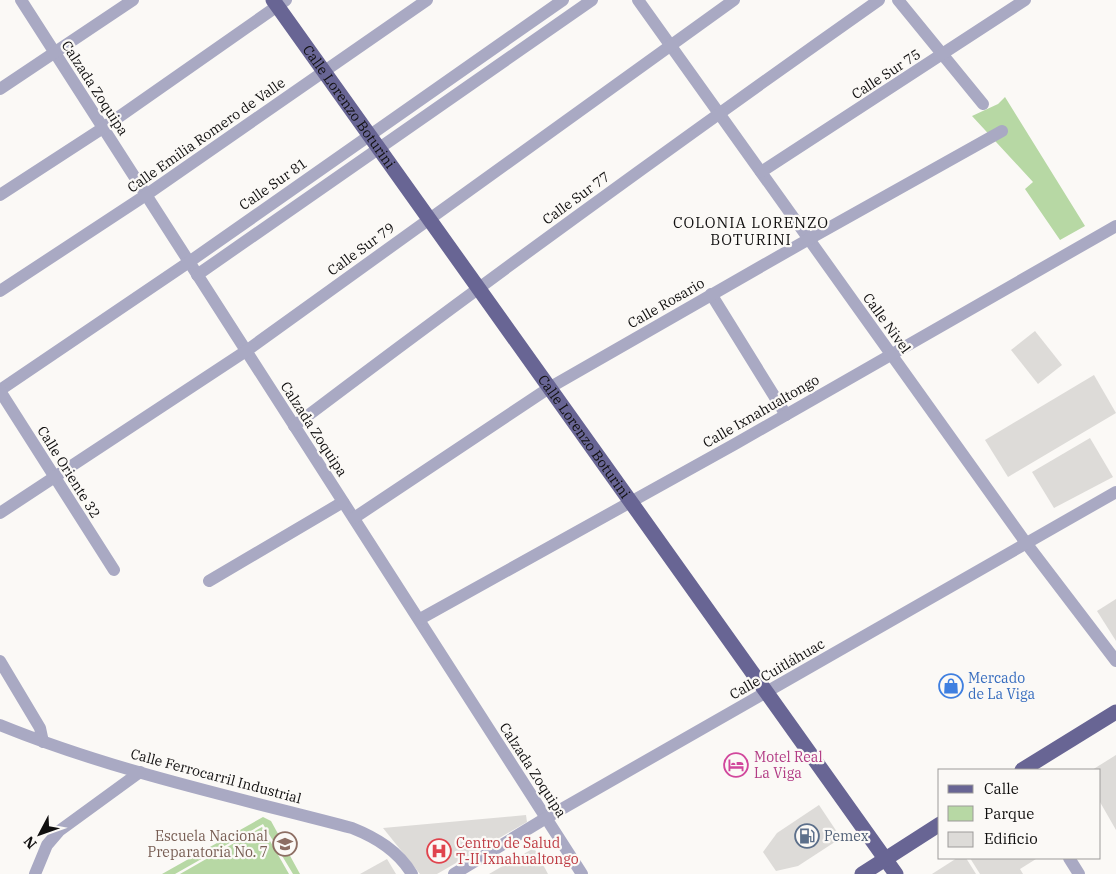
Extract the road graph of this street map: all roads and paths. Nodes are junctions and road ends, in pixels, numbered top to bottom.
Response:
1 (21, 0) edge
2 (133, 0) edge
3 (427, 0) edge
4 (563, 0) edge
5 (592, 0) edge
6 (638, 0) edge
7 (734, 0) edge
8 (879, 0) edge
9 (898, 0) edge
10 (1025, 0) edge
11 (279, 2) edge
12 (670, 44) junction
13 (55, 53) junction
14 (944, 54) junction
15 (324, 70) junction
16 (0, 89) edge
17 (984, 104) dead end
18 (719, 113) junction
19 (103, 128) junction
20 (1002, 131) dead end
21 (369, 134) junction
22 (379, 148) junction
23 (761, 172) junction
24 (146, 195) junction
25 (0, 196) edge
26 (429, 218) junction
27 (1116, 226) edge
28 (809, 239) junction
29 (189, 262) junction
30 (197, 275) junction
31 (478, 287) junction
32 (0, 291) edge
33 (711, 294) junction
34 (246, 351) junction
35 (891, 354) junction
36 (549, 388) junction
37 (0, 390) edge
38 (786, 415) junction
39 (294, 426) junction
40 (54, 477) junction
41 (1116, 492) edge
42 (343, 502) junction
43 (630, 503) junction
44 (0, 513) edge
45 (354, 518) junction
46 (1026, 543) junction
47 (114, 570) dead end
48 (209, 581) dead end
49 (420, 619) junction
50 (0, 661) edge
51 (1116, 661) edge
52 (765, 693) junction
53 (1116, 712) edge
54 (0, 725) edge
55 (42, 742) junction
56 (1024, 769) edge
57 (140, 772) junction
58 (546, 818) junction
59 (938, 825) edge
60 (1070, 859) edge
61 (886, 860) junction
62 (35, 874) edge
63 (412, 874) edge
64 (454, 874) edge
65 (582, 874) edge
66 (862, 874) edge
67 (896, 874) edge
68 (1079, 874) edge

1 - 13 street, Calzada Zoquipa
2 - 13 street
3 - 15 street, Calle Emilia Romero de Valle
4 - 21 street, Calle Sur 81
5 - 22 street
6 - 12 street, Calle Nivel
7 - 12 street, Calle Sur 79
8 - 18 street, Calle Sur 77
9 - 14 street
10 - 14 street, Calle Sur 75
11 - 15 main road, Calle Lorenzo Boturini
11 - 19 street
12 - 18 street, Calle Nivel
12 - 26 street, Calle Sur 79
13 - 16 street
13 - 19 street, Calzada Zoquipa
14 - 17 street
14 - 23 street, Calle Sur 75
15 - 21 main road, Calle Lorenzo Boturini
15 - 24 street, Calle Emilia Romero de Valle
18 - 23 street, Calle Nivel
18 - 31 street, Calle Sur 77
19 - 24 street, Calzada Zoquipa
19 - 25 street
20 - 28 street, Calle Rosario
21 - 22 main road, Calle Lorenzo Boturini
21 - 29 street, Calle Sur 81
22 - 26 main road, Calle Lorenzo Boturini
22 - 30 street
23 - 28 street, Calle Nivel
24 - 29 street, Calzada Zoquipa
24 - 32 street, Calle Emilia Romero de Valle
26 - 31 main road, Calle Lorenzo Boturini
26 - 34 street, Calle Sur 79
27 - 35 street, Calle Ixnahualtongo
28 - 33 street, Calle Rosario
28 - 35 street, Calle Nivel
29 - 30 street, Calzada Zoquipa
29 - 37 street, Calle Sur 81
30 - 34 street, Calzada Zoquipa
31 - 36 main road, Calle Lorenzo Boturini
31 - 39 street, Calle Sur 77
33 - 36 street, Calle Rosario
33 - 38 street
34 - 39 street, Calzada Zoquipa
34 - 40 street, Calle Sur 79
35 - 38 street, Calle Ixnahualtongo
35 - 46 street, Calle Nivel
36 - 43 main road, Calle Lorenzo Boturini
36 - 45 street, Calle Rosario
37 - 40 street, Calle Oriente 32
38 - 43 street, Calle Ixnahualtongo
39 - 42 street, Calzada Zoquipa
40 - 44 street, Calle Sur 79
40 - 47 street, Calle Oriente 32
41 - 46 street, Calle Cuitláhuac
42 - 45 street, Calzada Zoquipa
42 - 48 street
43 - 49 street, Calle Ixnahualtongo
43 - 52 main road, Calle Lorenzo Boturini
45 - 49 street, Calzada Zoquipa
46 - 51 street, Calle Nivel
46 - 52 street, Calle Cuitláhuac
49 - 58 street, Calzada Zoquipa
50 - 55 street
52 - 58 street, Calle Cuitláhuac
52 - 61 main road, Calle Lorenzo Boturini
53 - 56 main road
54 - 55 street, Calle Ferrocarril Industrial
55 - 57 street, Calle Ferrocarril Industrial
57 - 62 street
57 - 63 street, Calle Ferrocarril Industrial
58 - 64 street, Calle Cuitláhuac
58 - 65 street, Calzada Zoquipa
59 - 61 main road
60 - 68 street
61 - 66 main road
61 - 67 main road, Calle Lorenzo Boturini

